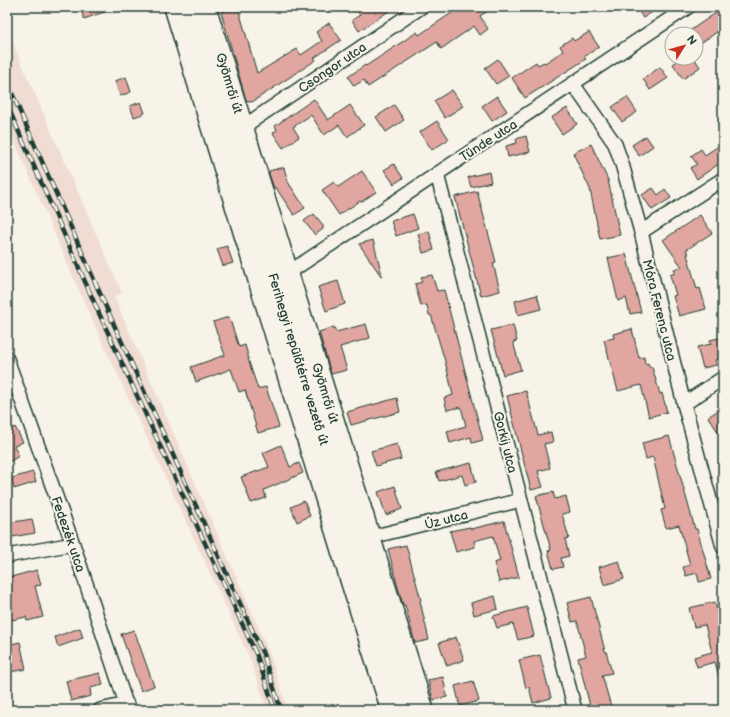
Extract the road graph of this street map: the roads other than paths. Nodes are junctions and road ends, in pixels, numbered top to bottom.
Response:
1 (174, 7) edge
2 (190, 7) edge
3 (206, 7) edge
4 (422, 7) edge
5 (688, 7) edge
6 (573, 84) junction
7 (243, 127) junction
8 (437, 174) junction
9 (723, 179) edge
10 (641, 232) junction
11 (288, 273) junction
12 (7, 359) edge
13 (723, 378) edge
14 (684, 404) junction
15 (521, 500) junction
16 (371, 537) junction
17 (73, 544) junction
18 (723, 548) edge
19 (7, 556) edge
20 (127, 707) edge
21 (100, 710) edge
22 (391, 710) edge
23 (407, 710) edge
24 (424, 710) edge
25 (575, 710) edge

1 - 22 street
2 - 23 main road, Ferihegyi repülőtérre vezető út
3 - 7 street, Gyömrői út
4 - 7 street, Csongor utca
5 - 6 street, Tünde utca
6 - 8 street, Tünde utca
6 - 10 street, Móra Ferenc utca
7 - 11 street, Gyömrői út
8 - 11 street, Tünde utca
8 - 15 street, Gorkij utca
9 - 10 street
10 - 14 street, Móra Ferenc utca
11 - 16 street, Gyömrői út
12 - 17 street, Fedezék utca
13 - 14 street
14 - 18 street, Móra Ferenc utca
15 - 16 street, Úz utca
15 - 25 street, Gorkij utca
16 - 24 street, Gyömrői út
17 - 19 street
17 - 20 street, Fedezék utca
20 - 21 street

